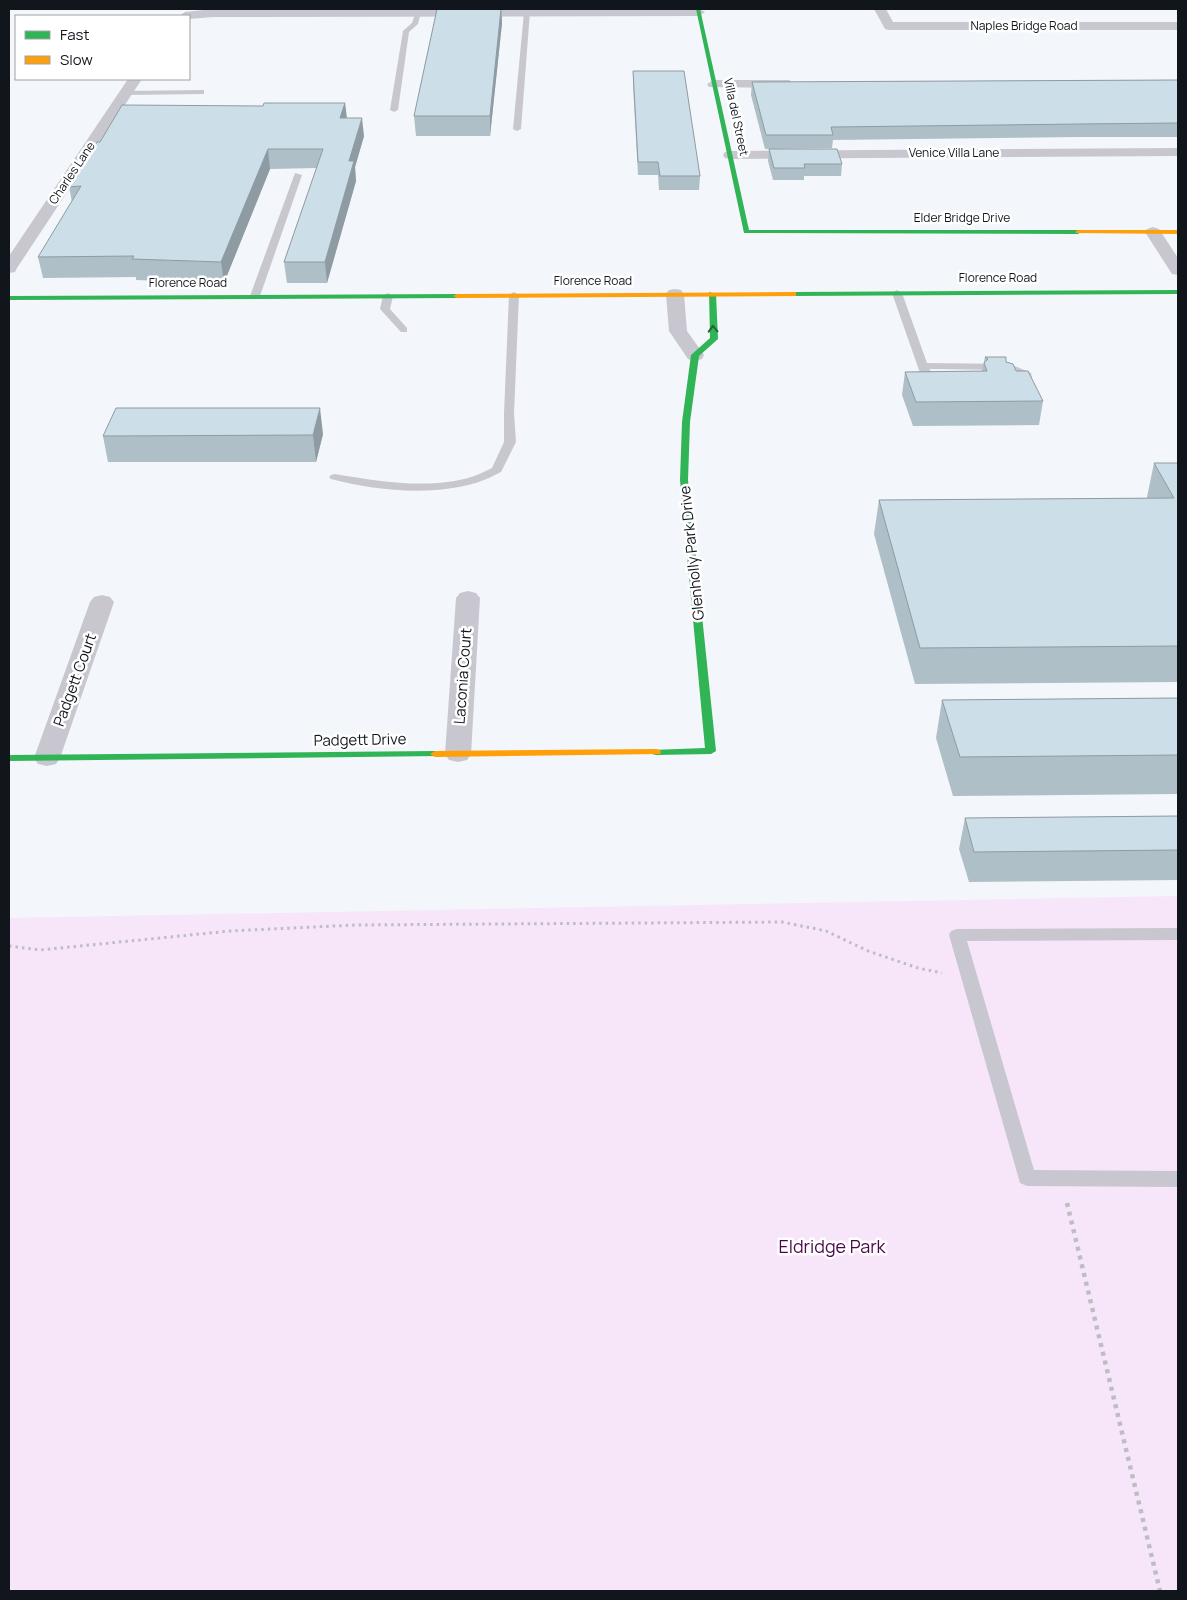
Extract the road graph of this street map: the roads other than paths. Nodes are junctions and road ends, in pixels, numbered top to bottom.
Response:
1 (880, 9) edge
2 (698, 10) edge
3 (270, 11) edge
4 (418, 12) junction
5 (527, 12) junction
6 (190, 15) edge
7 (1178, 26) edge
8 (134, 80) edge
9 (714, 84) junction
10 (803, 84) edge
11 (201, 92) dead end
12 (126, 93) junction
13 (394, 110) dead end
14 (517, 129) dead end
15 (1178, 152) edge
16 (730, 155) junction
17 (298, 175) dead end
18 (746, 232) joint
19 (1153, 232) junction
20 (1178, 232) edge
21 (9, 268) edge
22 (1178, 270) edge
23 (1178, 292) edge
24 (897, 293) junction
25 (675, 294) junction
26 (712, 294) junction
27 (514, 295) junction
28 (255, 296) junction
29 (388, 296) junction
30 (9, 298) edge
31 (404, 330) dead end
32 (695, 355) junction
33 (922, 366) junction
34 (951, 383) edge
35 (1008, 383) edge
36 (335, 477) dead end
37 (468, 598) dead end
38 (102, 602) dead end
39 (711, 751) joint
40 (458, 754) junction
41 (9, 758) edge
42 (47, 758) junction
43 (1178, 934) edge
44 (1178, 1178) edge

1 - 7 street, Naples Bridge Road
2 - 5 street
2 - 9 street, Villa del Street
3 - 4 street
3 - 6 street
4 - 5 street
4 - 13 lane
5 - 14 lane
8 - 12 street, Charles Lane
9 - 10 street
9 - 16 street, Villa del Street
11 - 12 lane
12 - 21 street, Charles Lane
15 - 16 street, Venice Villa Lane
16 - 18 street, Villa del Street
17 - 28 lane
18 - 19 street, Elder Bridge Drive
19 - 20 street, Elder Bridge Drive
19 - 22 street
23 - 24 street, Florence Road
24 - 26 street, Florence Road
24 - 33 lane
25 - 26 street, Florence Road
25 - 27 street, Florence Road
25 - 32 street
32 -> 26 street
27 - 29 street, Florence Road
27 - 36 lane
28 - 29 street, Florence Road
28 - 30 street, Florence Road
29 - 31 lane
32 - 39 street, Glenholly Park Drive
33 - 34 lane
33 - 35 lane
37 - 40 street, Laconia Court
38 - 42 street, Padgett Court
39 - 40 street, Padgett Drive
40 - 42 street, Padgett Drive
41 - 42 street, Padgett Drive
43 - 44 lane

